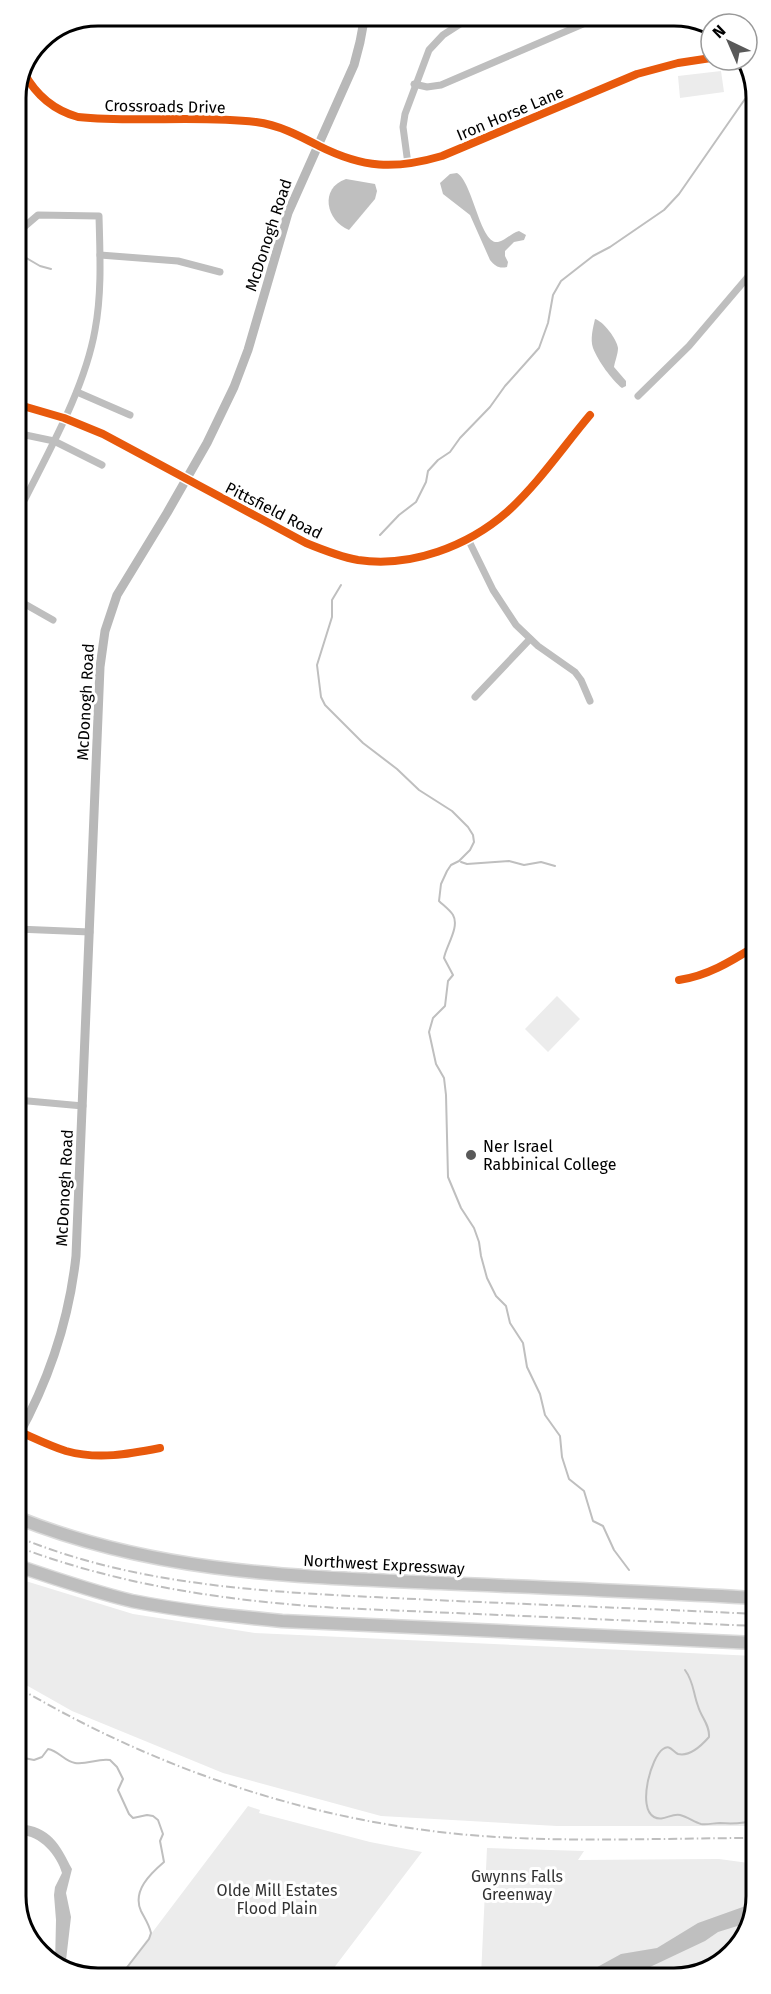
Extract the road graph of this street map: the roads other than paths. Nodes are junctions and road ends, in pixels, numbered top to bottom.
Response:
1 (363, 26) edge
2 (459, 26) edge
3 (578, 26) edge
4 (699, 60) edge
5 (28, 79) edge
6 (414, 84) junction
7 (318, 146) junction
8 (408, 164) junction
9 (26, 225) edge
10 (100, 255) junction
11 (220, 272) dead end
12 (746, 279) edge
13 (77, 392) junction
14 (638, 396) dead end
15 (26, 407) edge
16 (130, 415) dead end
17 (590, 415) dead end
18 (64, 418) junction
19 (26, 434) edge
20 (54, 441) junction
21 (102, 465) dead end
22 (186, 480) junction
23 (26, 497) edge
24 (468, 539) junction
25 (26, 605) edge
26 (53, 620) dead end
27 (530, 639) junction
28 (475, 697) dead end
29 (590, 701) dead end
30 (26, 929) edge
31 (90, 932) junction
32 (746, 952) edge
33 (679, 980) dead end
34 (26, 1101) edge
35 (83, 1106) junction
36 (26, 1420) edge
37 (26, 1436) edge
38 (160, 1448) dead end
39 (26, 1521) edge
40 (26, 1569) edge
41 (746, 1598) edge
42 (746, 1643) edge

1 - 7 main road, McDonogh Road
2 - 6 street
3 - 6 street
4 - 8 street, Iron Horse Lane
5 - 7 street, Crossroads Drive
6 - 8 street
7 - 8 street, Iron Horse Lane
7 - 22 main road, McDonogh Road
9 - 10 street
10 - 11 street
10 - 13 street
12 - 14 street
13 - 16 street
13 - 18 street
15 - 18 street, Pittsfield Road
17 - 24 street, Pittsfield Road
18 - 20 street
18 - 22 street, Pittsfield Road
19 - 20 street
20 - 21 street
20 - 23 street
22 - 24 street, Pittsfield Road
22 - 31 main road, McDonogh Road
24 - 27 street
25 - 26 street
27 - 28 street
27 - 29 street
30 - 31 street
31 - 35 main road, McDonogh Road
32 - 33 street
34 - 35 street
35 - 36 main road, McDonogh Road
37 - 38 street
39 - 41 highway, Northwest Expressway
40 - 42 highway

